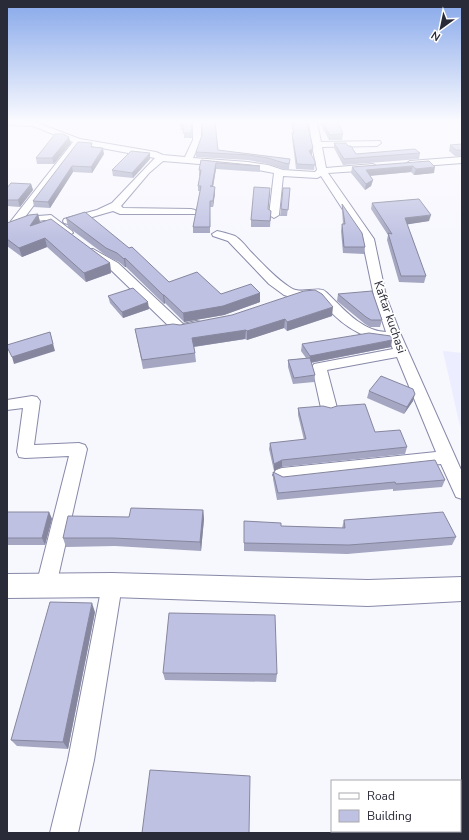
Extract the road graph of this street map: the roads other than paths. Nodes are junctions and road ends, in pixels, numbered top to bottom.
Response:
1 (62, 161) edge
2 (157, 161) edge
3 (201, 161) edge
4 (320, 161) edge
5 (447, 161) edge
6 (400, 165) edge
7 (385, 166) edge
8 (322, 172) junction
9 (282, 173) junction
10 (114, 206) junction
11 (191, 212) dead end
12 (274, 215) dead end
13 (12, 223) edge
14 (57, 225) junction
15 (217, 234) dead end
16 (74, 238) edge
17 (86, 247) edge
18 (297, 295) junction
19 (277, 302) edge
20 (203, 324) edge
21 (395, 337) junction
22 (401, 352) junction
23 (7, 405) edge
24 (330, 408) edge
25 (447, 457) junction
26 (282, 475) edge
27 (462, 492) edge
28 (112, 585) junction
29 (7, 586) edge
30 (46, 586) junction
31 (462, 590) edge
32 (64, 833) edge

1 - 13 street
2 - 10 street
3 - 9 street
4 - 8 street, Kaftar kuchasi
5 - 6 street
7 - 8 street
8 - 9 street
8 - 21 street, Kaftar kuchasi
9 - 12 street
10 - 11 street
10 - 14 street
13 - 14 street
14 - 16 street
15 - 18 street
17 - 20 street
18 - 19 street
18 - 21 street
21 - 22 street, Kaftar kuchasi
22 - 24 street
22 - 25 street, Kaftar kuchasi
23 - 30 street
25 - 26 street
25 - 27 street, Kaftar kuchasi
28 - 30 main road
28 - 31 main road
28 - 32 street
29 - 30 main road

